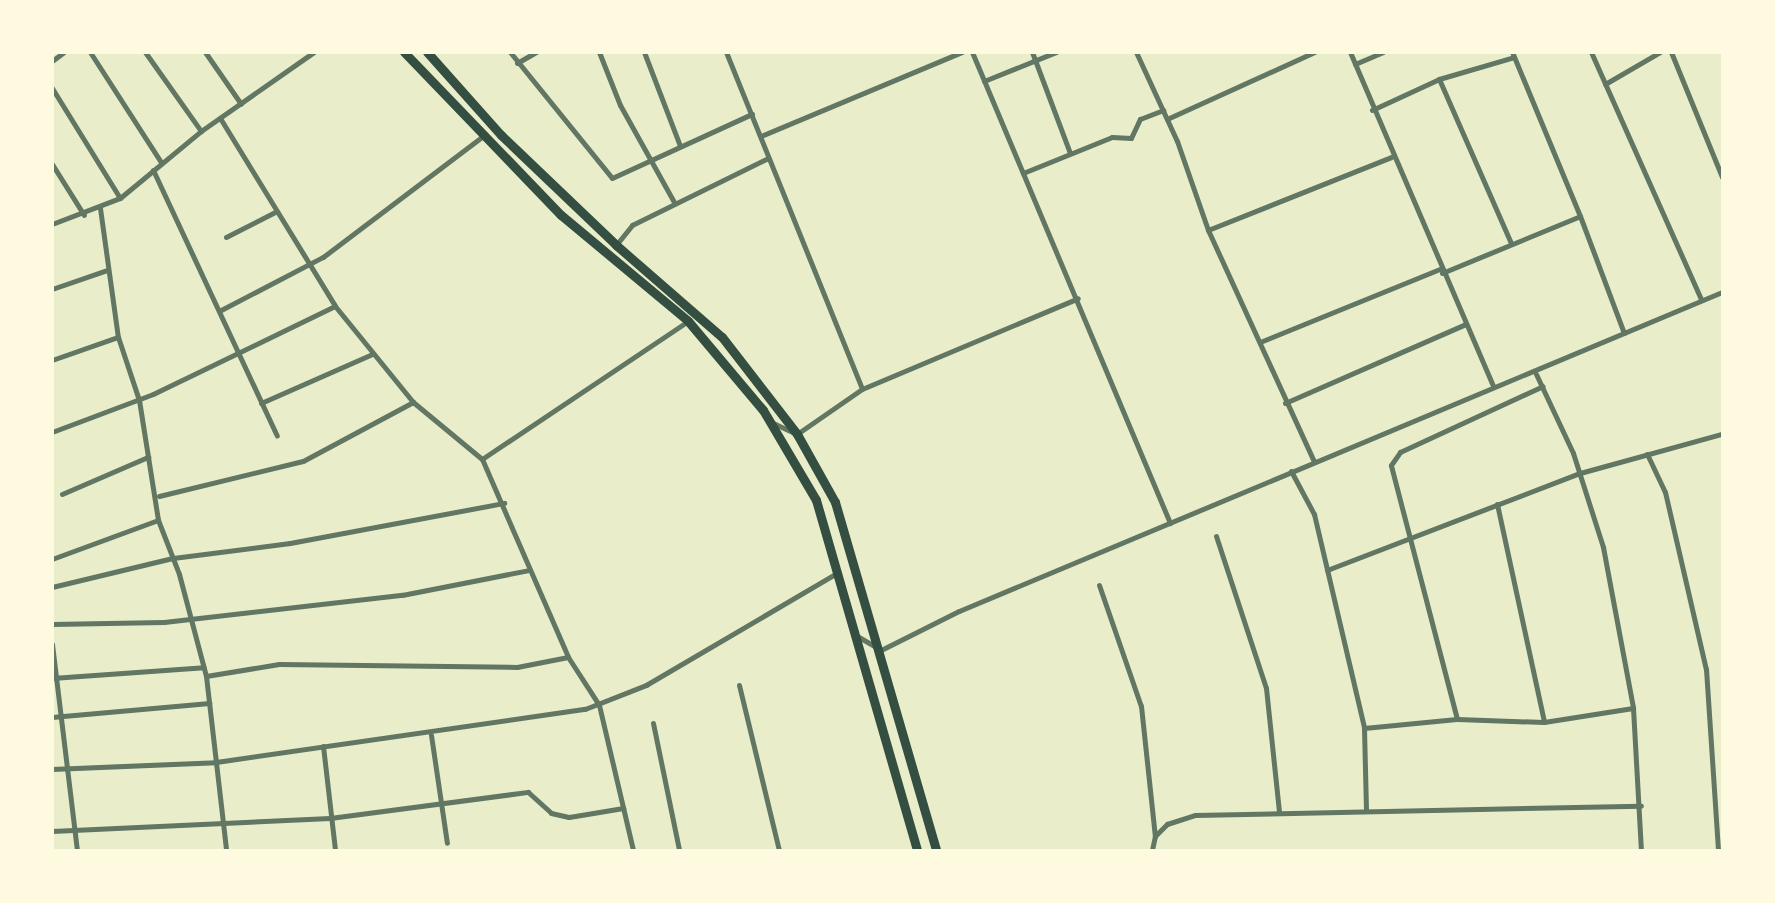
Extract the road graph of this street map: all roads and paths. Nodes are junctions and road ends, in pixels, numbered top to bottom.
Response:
1 (64, 52) edge
2 (90, 52) edge
3 (145, 52) edge
4 (205, 52) edge
5 (314, 52) edge
6 (404, 52) edge
7 (427, 52) edge
8 (510, 52) edge
9 (536, 52) edge
10 (599, 52) edge
11 (644, 52) edge
12 (726, 52) edge
13 (962, 52) edge
14 (972, 52) edge
15 (1032, 52) edge
16 (1056, 52) edge
17 (1136, 52) edge
18 (1315, 52) edge
19 (1350, 52) edge
20 (1383, 52) edge
21 (1591, 52) edge
22 (1659, 52) edge
23 (1671, 52) edge
24 (1513, 55) edge
25 (52, 61) edge
26 (1035, 62) junction
27 (517, 63) junction
28 (1355, 64) junction
29 (1439, 79) junction
30 (984, 81) junction
31 (1605, 84) junction
32 (52, 88) edge
33 (241, 104) junction
34 (1162, 110) junction
35 (1372, 110) junction
36 (752, 114) junction
37 (220, 118) junction
38 (1167, 119) junction
39 (201, 131) junction
40 (483, 136) junction
41 (762, 136) junction
42 (680, 146) junction
43 (1070, 153) junction
44 (1391, 157) junction
45 (768, 158) junction
46 (161, 162) junction
47 (52, 164) edge
48 (651, 164) junction
49 (153, 170) junction
50 (1023, 173) junction
51 (1722, 177) edge
52 (120, 198) junction
53 (674, 202) junction
54 (100, 208) junction
55 (275, 212) junction
56 (84, 215) junction
57 (1580, 216) junction
58 (52, 224) edge
59 (1208, 230) junction
60 (226, 237) dead end
61 (1511, 243) junction
62 (615, 245) junction
63 (308, 267) junction
64 (107, 270) junction
65 (1441, 271) junction
66 (52, 290) edge
67 (1722, 292) edge
68 (1078, 298) junction
69 (1701, 299) junction
70 (335, 306) junction
71 (221, 310) junction
72 (688, 321) junction
73 (1466, 324) junction
74 (1624, 333) junction
75 (118, 337) junction
76 (1260, 342) junction
77 (239, 352) junction
78 (372, 354) junction
79 (52, 360) edge
80 (1536, 374) dead end
81 (1493, 386) junction
82 (1543, 386) junction
83 (862, 389) junction
84 (139, 400) junction
85 (414, 402) junction
86 (261, 403) junction
87 (1284, 403) junction
88 (771, 423) junction
89 (52, 432) edge
90 (797, 434) junction
91 (1722, 434) edge
92 (277, 436) dead end
93 (1647, 454) junction
94 (148, 457) junction
95 (482, 459) junction
96 (1314, 462) junction
97 (1291, 471) junction
98 (1580, 473) junction
99 (62, 494) dead end
100 (159, 496) junction
101 (504, 502) junction
102 (1497, 504) junction
103 (158, 520) junction
104 (1170, 523) junction
105 (1216, 536) dead end
106 (1410, 541) junction
107 (173, 558) junction
108 (52, 559) edge
109 (529, 570) junction
110 (1327, 570) junction
111 (837, 573) junction
112 (1099, 585) dead end
113 (52, 586) edge
114 (192, 617) junction
115 (52, 624) edge
116 (857, 636) junction
117 (52, 644) edge
118 (881, 650) junction
119 (568, 657) junction
120 (204, 667) junction
121 (206, 676) junction
122 (55, 678) edge
123 (739, 685) dead end
124 (209, 704) junction
125 (599, 705) junction
126 (1633, 708) junction
127 (63, 716) junction
128 (52, 717) edge
129 (1457, 719) junction
130 (1544, 722) junction
131 (653, 723) dead end
132 (1364, 728) junction
133 (431, 735) junction
134 (323, 746) junction
135 (216, 762) junction
136 (52, 769) edge
137 (68, 769) junction
138 (1720, 789) edge
139 (440, 804) junction
140 (1641, 806) junction
141 (623, 808) junction
142 (1366, 809) junction
143 (1280, 812) junction
144 (330, 818) junction
145 (223, 826) junction
146 (52, 831) edge
147 (75, 831) junction
148 (1155, 836) junction
149 (447, 843) dead end
150 (77, 850) edge
151 (226, 850) edge
152 (335, 850) edge
153 (633, 850) edge
154 (679, 850) edge
155 (778, 850) edge
156 (917, 850) edge
157 (936, 850) edge
158 (1152, 850) edge
159 (1641, 850) edge
160 (1718, 850) edge

1 - 25 street
2 - 46 street
3 - 39 street
4 - 33 street
5 - 33 street
6 - 40 highway
7 - 62 highway
8 - 27 street
9 - 27 street
10 - 48 street
11 - 42 street
12 - 36 street
13 - 41 street
14 - 30 street
15 - 26 street
16 - 26 street
17 - 34 street
18 - 38 street
19 - 28 street
20 - 28 street
21 - 31 street
22 - 31 street
23 - 51 street
24 - 29 street
24 - 57 street
26 - 30 street
26 - 43 street
27 - 48 street
28 - 35 street
29 - 35 street
29 - 61 street
30 - 50 street
31 - 69 street
32 - 52 street
33 - 37 street
34 - 38 street
34 - 43 street
35 - 44 street
36 - 41 street
36 - 42 street
37 - 39 street
37 - 55 street
38 - 59 street
39 - 46 street
40 - 63 street
40 - 72 highway
41 - 45 street
42 - 48 street
43 - 50 street
44 - 59 street
44 - 65 street
45 - 53 street
45 - 83 street
46 - 49 street
47 - 56 street
48 - 53 street
49 - 52 street
49 - 71 street
50 - 68 street
52 - 54 street
53 - 62 street
54 - 56 street
54 - 64 street
55 - 60 street
55 - 63 street
56 - 58 street
57 - 61 street
57 - 74 street
59 - 76 street
61 - 65 street
62 - 90 highway
63 - 70 street
63 - 71 street
64 - 66 street
64 - 75 street
65 - 73 street
65 - 76 street
67 - 69 street
68 - 83 street
68 - 104 street
69 - 74 street
70 - 77 street
70 - 78 street
71 - 77 street
72 - 88 highway
72 - 95 street
73 - 81 street
73 - 87 street
74 - 81 street
75 - 79 street
75 - 84 street
76 - 87 street
77 - 84 street
77 - 86 street
78 - 85 street
78 - 86 street
80 - 82 street
81 - 96 street
82 - 98 street
82 - 106 street
83 - 90 street
84 - 89 street
84 - 94 street
85 - 95 street
85 - 100 street
86 - 92 street
87 - 96 street
88 - 90 street
88 - 111 highway
90 - 118 highway
91 - 93 street
93 - 98 street
93 - 138 street
94 - 99 street
94 - 100 street
95 - 101 street
96 - 97 street
97 - 104 street
97 - 110 street
98 - 102 street
98 - 126 street
100 - 103 street
101 - 107 street
101 - 109 street
102 - 106 street
102 - 130 street
103 - 107 street
103 - 108 street
104 - 118 street
105 - 143 street
106 - 110 street
106 - 129 street
107 - 113 street
107 - 114 street
109 - 114 street
109 - 119 street
110 - 132 street
111 - 116 highway
111 - 125 street
112 - 148 street
114 - 115 street
114 - 120 street
116 - 118 street
116 - 156 highway
117 - 122 street
118 - 157 highway
119 - 121 street
119 - 125 street
120 - 121 street
120 - 122 street
121 - 124 street
122 - 127 street
123 - 155 street
124 - 127 street
124 - 135 street
125 - 133 street
125 - 141 street
126 - 130 street
126 - 140 street
127 - 128 street
127 - 137 street
129 - 130 street
129 - 132 street
131 - 154 street
132 - 142 street
133 - 134 street
133 - 139 street
134 - 135 street
134 - 144 street
135 - 137 street
135 - 145 street
136 - 137 street
137 - 147 street
138 - 160 street
139 - 141 street
139 - 144 street
139 - 149 street
140 - 142 street
140 - 159 street
141 - 153 street
142 - 143 street
143 - 148 street
144 - 145 street
144 - 152 street
145 - 147 street
145 - 151 street
146 - 147 street
147 - 150 street
148 - 158 street

